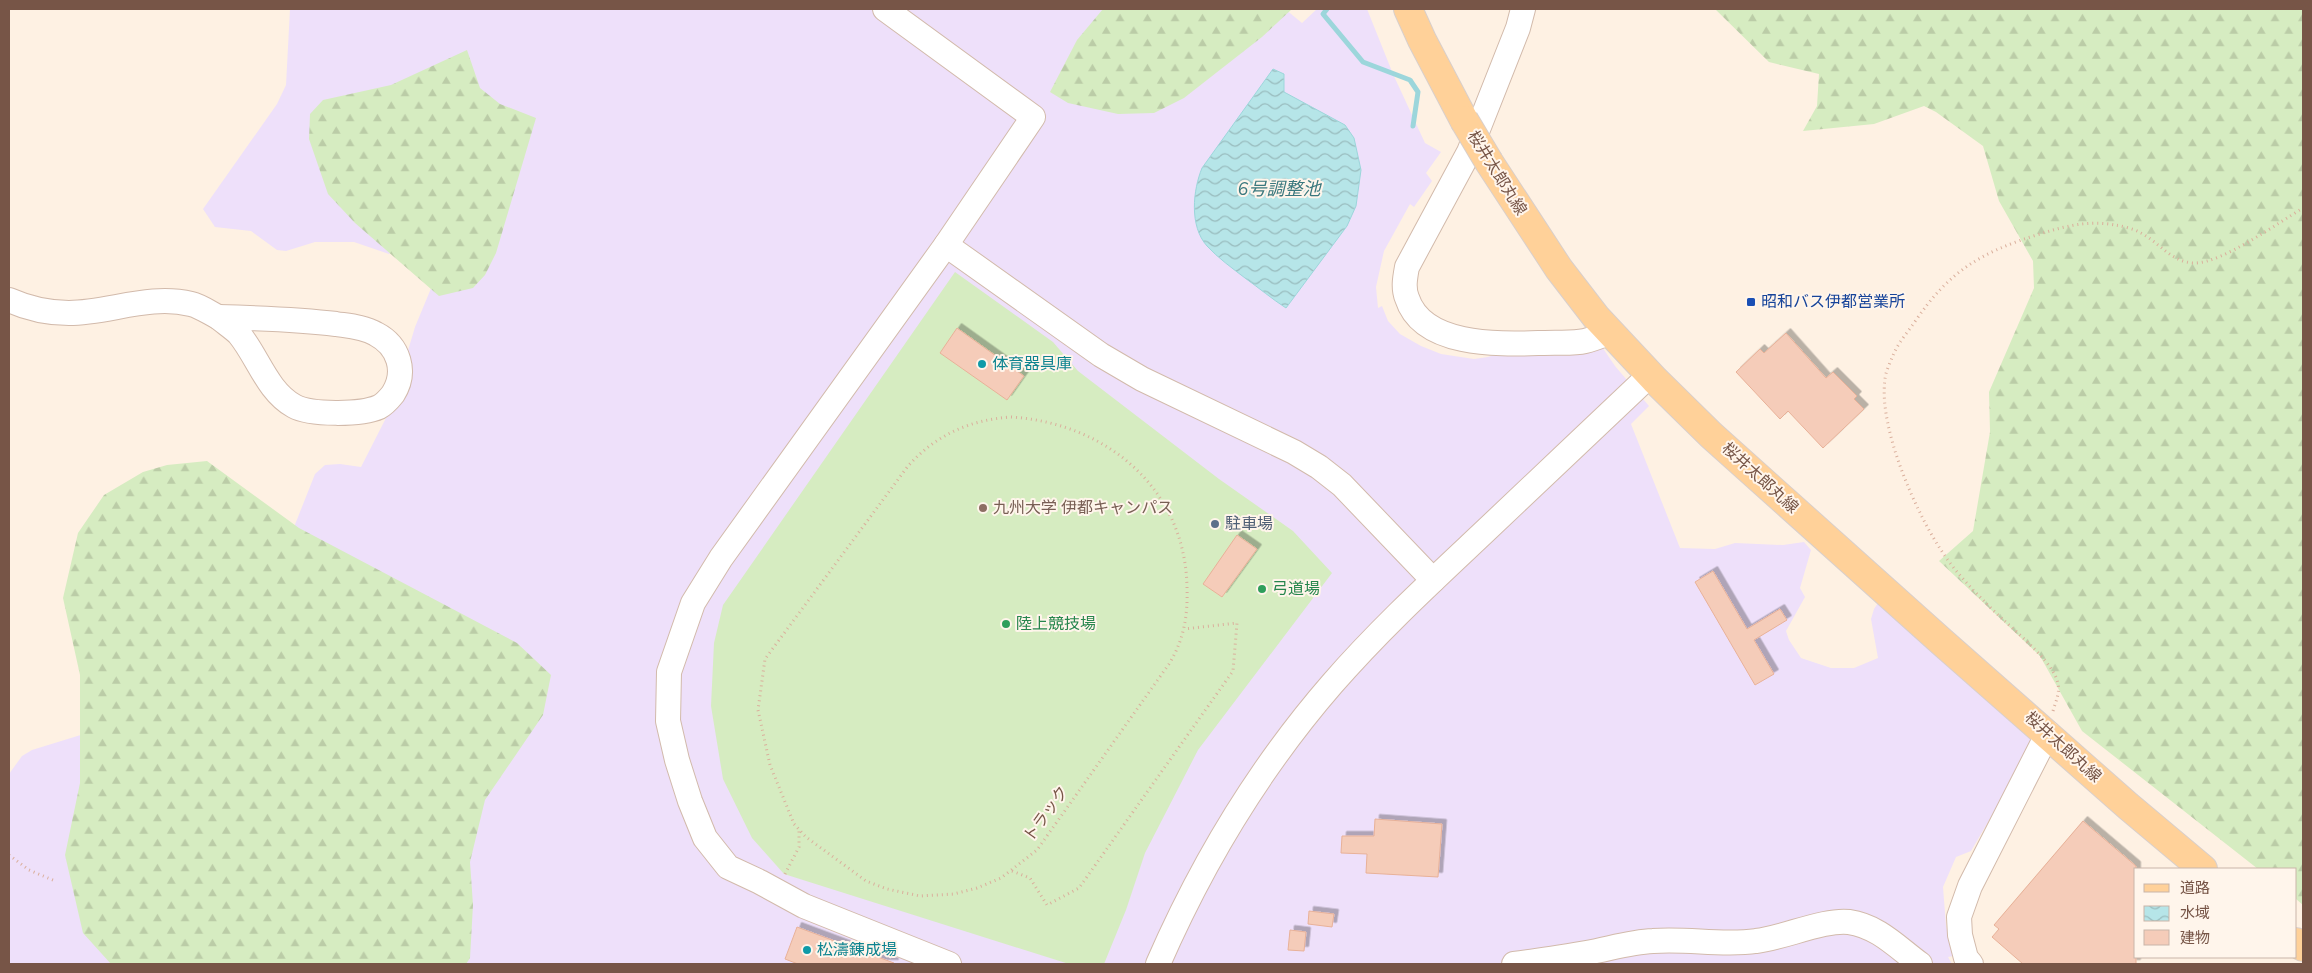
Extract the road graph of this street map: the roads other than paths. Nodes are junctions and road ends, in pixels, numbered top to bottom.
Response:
1 (885, 9) edge
2 (1408, 9) edge
3 (1523, 9) edge
4 (946, 245) junction
5 (9, 300) edge
6 (218, 317) junction
7 (1611, 332) junction
8 (1650, 374) junction
9 (1433, 580) junction
10 (2048, 733) junction
11 (2202, 868) edge
12 (948, 964) edge
13 (1158, 964) edge
14 (1514, 964) edge
15 (1920, 964) edge
16 (1971, 964) edge

1 - 4 street
2 - 7 main road, 桜井太郎丸線, bridge
3 - 7 street
4 - 9 street
4 - 12 street
5 - 6 street
6 - 6 street
7 - 8 main road, 桜井太郎丸線
8 - 9 street
8 - 10 main road, 桜井太郎丸線
9 - 13 street
10 - 11 main road, 桜井太郎丸線
10 - 16 street
14 - 15 street

